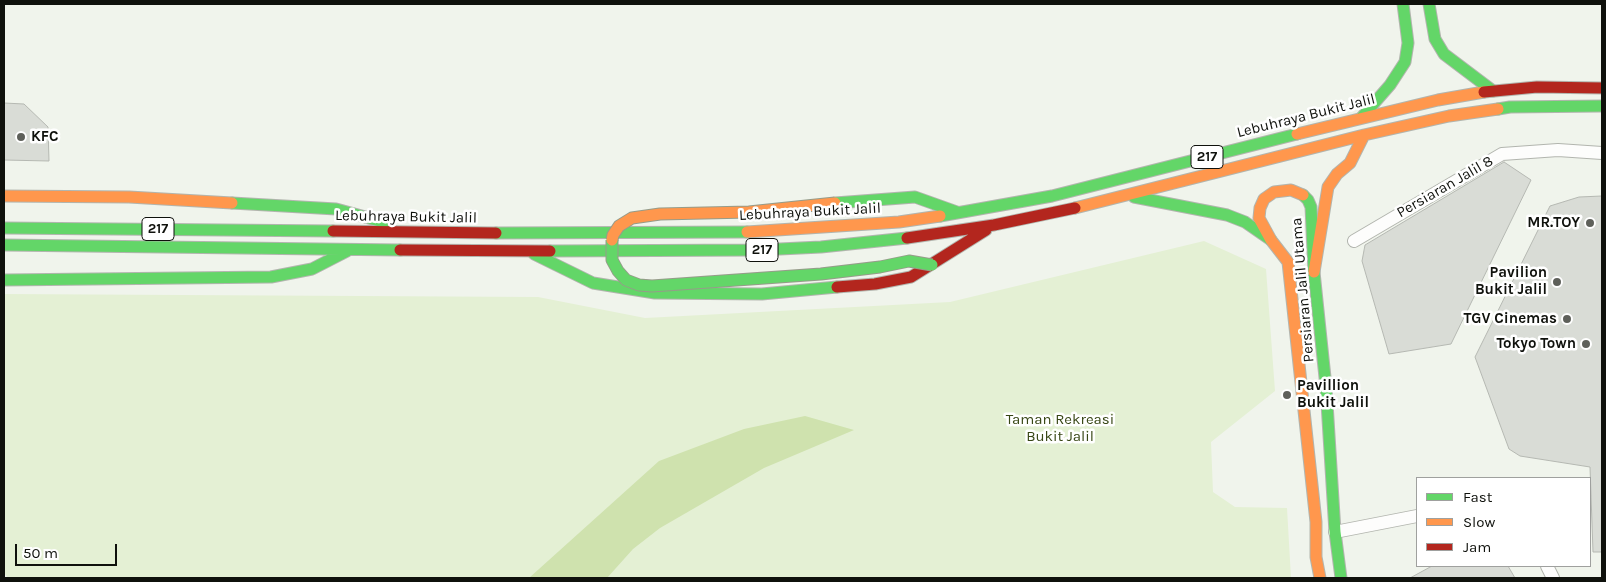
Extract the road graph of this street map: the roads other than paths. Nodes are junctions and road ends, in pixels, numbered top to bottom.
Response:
1 (1403, 4) edge
2 (1429, 4) edge
3 (1602, 88) edge
4 (1493, 91) junction
5 (1602, 106) edge
6 (1362, 117) junction
7 (1364, 135) junction
8 (1602, 153) edge
9 (4, 196) edge
10 (1129, 196) junction
11 (959, 213) junction
12 (994, 225) junction
13 (4, 228) edge
14 (420, 232) junction
15 (1271, 240) junction
16 (1354, 241) dead end
17 (4, 245) edge
18 (351, 249) junction
19 (528, 252) junction
20 (932, 265) junction
21 (1314, 272) junction
22 (4, 280) edge
23 (1416, 516) edge
24 (1335, 532) junction
25 (1320, 578) edge
26 (1341, 578) edge

1 - 6 main road
2 - 4 main road
3 - 4 main road, Lebuhraya Bukit Jalil / 217
4 - 6 main road, Lebuhraya Bukit Jalil / 217
5 - 7 main road, 217
6 - 11 main road, Lebuhraya Bukit Jalil / 217
7 - 10 main road, 217
7 - 21 main road
8 - 16 street, Persiaran Jalil 8
9 - 14 main road
10 - 12 main road, 217
10 - 15 main road
11 - 14 main road, Lebuhraya Bukit Jalil / 217
11 - 20 main road, bridge
12 - 19 main road, 217
12 - 20 main road
13 - 14 main road, Lebuhraya Bukit Jalil / 217
15 - 21 main road, Persiaran Jalil Utama
15 - 25 main road, Persiaran Jalil Utama
17 - 18 main road, 217
18 - 19 main road, 217
18 - 22 main road
19 - 20 main road
21 - 24 main road, Persiaran Jalil Utama
23 - 24 street
24 - 26 main road, Persiaran Jalil Utama

